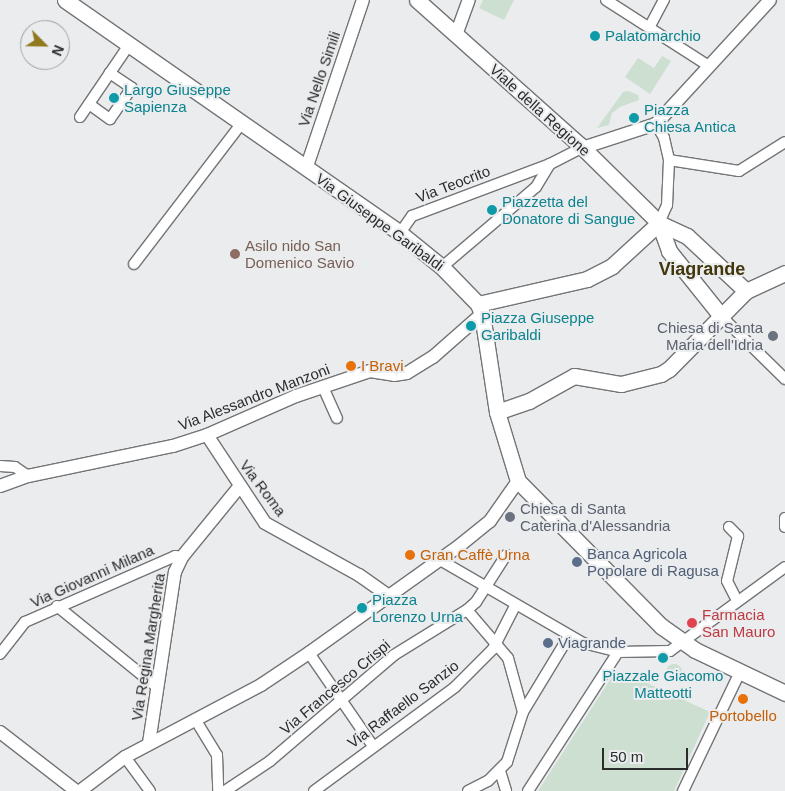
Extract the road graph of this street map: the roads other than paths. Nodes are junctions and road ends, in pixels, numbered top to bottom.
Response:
1 (65, 0) edge
2 (363, 0) edge
3 (418, 0) edge
4 (469, 0) edge
5 (606, 0) edge
6 (664, 0) edge
7 (770, 0) edge
8 (650, 26) junction
9 (456, 35) junction
10 (129, 45) junction
11 (708, 66) junction
12 (110, 73) junction
13 (89, 104) junction
14 (80, 117) dead end
15 (241, 124) junction
16 (656, 124) junction
17 (785, 142) edge
18 (582, 148) junction
19 (669, 160) junction
20 (550, 164) junction
21 (306, 169) junction
22 (659, 223) junction
23 (400, 233) junction
24 (134, 264) dead end
25 (442, 266) junction
26 (785, 273) edge
27 (746, 291) junction
28 (480, 309) junction
29 (719, 318) junction
30 (785, 379) edge
31 (324, 387) junction
32 (497, 412) junction
33 (337, 418) dead end
34 (207, 435) junction
35 (0, 466) edge
36 (28, 476) junction
37 (518, 481) junction
38 (0, 486) edge
39 (239, 487) junction
40 (785, 518) edge
41 (729, 527) dead end
42 (785, 527) edge
43 (506, 555) dead end
44 (182, 557) junction
45 (440, 560) junction
46 (785, 567) edge
47 (485, 588) junction
48 (388, 595) junction
49 (737, 601) junction
50 (57, 606) junction
51 (515, 606) junction
52 (467, 610) junction
53 (569, 636) junction
54 (494, 642) junction
55 (684, 643) junction
56 (618, 652) junction
57 (308, 653) junction
58 (0, 654) edge
59 (740, 672) junction
60 (158, 688) junction
61 (785, 693) edge
62 (340, 699) junction
63 (523, 712) junction
64 (195, 720) junction
65 (0, 732) edge
66 (149, 744) junction
67 (373, 746) junction
68 (125, 757) junction
69 (500, 771) junction
70 (76, 791) edge
71 (80, 791) edge
72 (150, 791) edge
73 (218, 791) edge
74 (225, 791) edge
75 (314, 791) edge
76 (468, 791) edge
77 (506, 791) edge
78 (528, 791) edge
79 (684, 791) edge

1 - 10 main road, Via Giuseppe Garibaldi
2 - 21 street, Via Nello Simili
3 - 9 main road, Viale della Regione
4 - 9 street
5 - 8 street
6 - 8 street
7 - 11 street
8 - 11 street
9 - 18 main road, Viale della Regione
10 - 12 street
10 - 15 main road, Via Giuseppe Garibaldi
11 - 16 street
12 - 13 street
12 - 13 street
13 - 14 street
15 - 21 main road, Via Giuseppe Garibaldi
15 - 24 street
16 - 18 street
16 - 19 street
17 - 19 street
18 - 20 street, Via Teocrito
18 - 22 main road, Viale della Regione
19 - 22 street
20 - 23 street, Via Teocrito
20 - 25 street
21 - 23 main road, Via Giuseppe Garibaldi
22 - 27 main road
22 - 28 main road
22 - 29 main road
23 - 25 main road, Via Giuseppe Garibaldi
25 - 28 main road, Via Giuseppe Garibaldi
26 - 27 main road
27 - 29 main road
28 - 31 street, Via Alessandro Manzoni
28 - 32 main road, Via Giuseppe Garibaldi
29 - 30 street
29 - 32 main road
31 - 33 street
31 - 34 street, Via Alessandro Manzoni
32 - 37 main road, Via Giuseppe Garibaldi
34 - 36 street, Via Alessandro Manzoni
34 - 39 street, Via Roma
35 - 36 street
36 - 38 street, Via Alessandro Manzoni
37 - 45 street
37 - 55 main road, Via Giuseppe Garibaldi
39 - 44 street, Via Regina Margherita
39 - 48 street, Via Roma
40 - 42 street
41 - 49 street
43 - 47 street, Via Francesco Crispi
44 - 50 street, Via Giovanni Milana
44 - 60 street, Via Regina Margherita
45 - 47 street
45 - 48 street
46 - 49 street
47 - 51 street
47 - 52 street, Via Francesco Crispi
48 - 57 street
49 - 55 street
50 - 58 street, Via Giovanni Milana
50 - 60 street
51 - 53 street
51 - 54 street, Via Raffaello Sanzio
52 - 54 street
52 - 62 street, Via Francesco Crispi
53 - 56 street
53 - 63 street
54 - 63 street
54 - 67 street, Via Raffaello Sanzio
55 - 56 street
55 - 59 main road, Via Giuseppe Garibaldi
56 - 78 street
57 - 62 street
57 - 64 street
59 - 61 main road, Via Giuseppe Garibaldi
59 - 79 street
60 - 66 street, Via Regina Margherita
62 - 67 street
62 - 74 street, Via Francesco Crispi
63 - 69 street
64 - 66 street
64 - 73 street
65 - 70 street
66 - 68 street
67 - 75 street, Via Raffaello Sanzio
68 - 71 street
68 - 72 street
69 - 76 street
69 - 77 street

